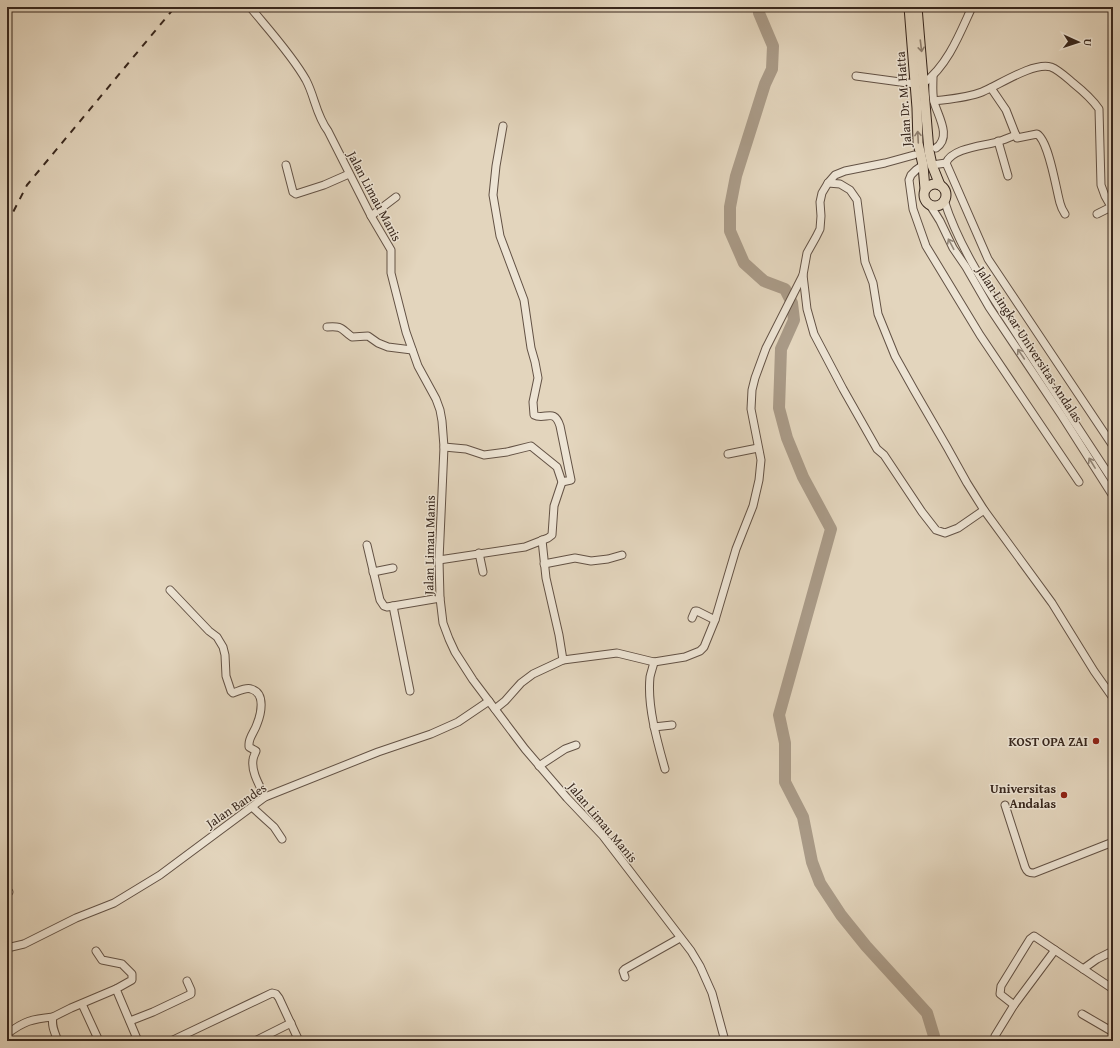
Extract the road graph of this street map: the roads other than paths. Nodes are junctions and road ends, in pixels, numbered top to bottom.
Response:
1 (250, 7) edge
2 (909, 7) edge
3 (917, 7) edge
4 (972, 7) edge
5 (856, 76) dead end
6 (933, 76) junction
7 (920, 84) junction
8 (991, 88) junction
9 (934, 101) junction
10 (503, 126) dead end
11 (1016, 135) junction
12 (998, 141) junction
13 (936, 148) dead end
14 (914, 155) dead end
15 (946, 163) junction
16 (286, 165) dead end
17 (928, 165) junction
18 (349, 174) junction
19 (1008, 176) dead end
20 (828, 183) junction
21 (940, 185) junction
22 (925, 189) junction
23 (396, 197) dead end
24 (944, 200) junction
25 (930, 205) junction
26 (1112, 209) edge
27 (1065, 214) dead end
28 (1097, 214) dead end
29 (371, 216) junction
30 (803, 275) junction
31 (326, 328) dead end
32 (412, 350) junction
33 (1113, 446) edge
34 (444, 447) junction
35 (758, 448) junction
36 (728, 454) dead end
37 (1113, 481) edge
38 (562, 482) junction
39 (1079, 482) dead end
40 (1113, 496) edge
41 (984, 510) junction
42 (542, 540) junction
43 (367, 545) dead end
44 (479, 553) junction
45 (622, 555) dead end
46 (439, 560) junction
47 (544, 564) junction
48 (393, 568) dead end
49 (373, 572) junction
50 (483, 572) dead end
51 (170, 590) dead end
52 (440, 598) junction
53 (393, 606) junction
54 (692, 618) dead end
55 (715, 620) junction
56 (563, 660) junction
57 (654, 662) junction
58 (410, 691) dead end
59 (1113, 698) edge
60 (489, 701) junction
61 (495, 709) junction
62 (672, 725) dead end
63 (654, 727) junction
64 (576, 745) dead end
65 (539, 766) junction
66 (664, 769) dead end
67 (265, 797) junction
68 (1005, 805) dead end
69 (252, 807) junction
70 (282, 839) dead end
71 (1113, 842) edge
72 (680, 938) junction
73 (7, 948) edge
74 (1055, 950) junction
75 (1113, 950) edge
76 (96, 951) dead end
77 (1083, 969) junction
78 (625, 977) dead end
79 (187, 981) dead end
80 (116, 989) junction
81 (1113, 989) edge
82 (82, 1004) junction
83 (1014, 1005) junction
84 (1082, 1014) dead end
85 (53, 1018) junction
86 (130, 1021) junction
87 (291, 1023) junction
88 (1113, 1032) edge
89 (7, 1034) edge
90 (995, 1036) dead end
91 (175, 1040) edge
92 (58, 1041) edge
93 (99, 1041) edge
94 (138, 1041) edge
95 (256, 1041) edge
96 (299, 1041) edge
97 (725, 1041) edge

1 - 18 street, Jalan Limau Manis
2 - 7 main road, Jalan Dr. M. Hatta
3 -> 7 main road, Jalan Dr. M. Hatta
4 - 6 street
5 - 7 street
6 - 7 street
6 - 9 street
7 - 17 main road, Jalan Dr. M. Hatta
8 - 9 street
8 - 11 street
8 - 26 street
9 - 13 street
10 - 38 street
11 - 12 street
11 - 27 street
12 - 15 street
12 - 19 street
14 - 20 street
15 - 17 street
15 - 33 street
16 - 18 street
17 - 21 main road, Jalan Dr. M. Hatta
17 - 22 main road, Jalan Dr. M. Hatta
17 - 39 street
18 - 29 street, Jalan Limau Manis
20 - 30 street
20 - 41 street
21 - 22 main road
21 - 24 main road
22 - 25 main road
23 - 29 street
24 - 25 main road
24 - 37 street, Jalan Lingkar Universitas Andalas
40 -> 25 street, Jalan Lingkar Universitas Andalas
26 - 28 street
29 - 32 street, Jalan Limau Manis
30 - 35 street
30 - 41 street
31 - 32 street
32 - 34 street, Jalan Limau Manis
34 - 38 street
34 - 46 street, Jalan Limau Manis
35 - 36 street
35 - 55 street
38 - 42 street
41 - 59 street
42 - 44 street
42 - 47 street
43 - 49 street
44 - 46 street
44 - 50 street
45 - 47 street
46 - 52 street, Jalan Limau Manis
47 - 56 street
48 - 49 street
49 - 53 street
51 - 67 street
52 - 53 street
52 - 60 street, Jalan Limau Manis
53 - 58 street
54 - 55 street
55 - 57 street
56 - 57 street
56 - 61 street
57 - 63 street
60 - 61 street, Jalan Limau Manis
60 - 67 street, Jalan Bandes
61 - 65 street, Jalan Limau Manis
62 - 63 street
63 - 66 street
64 - 65 street
65 - 72 street, Jalan Limau Manis
67 - 69 street, Jalan Bandes
68 - 71 street
69 - 70 street
69 - 73 street, Jalan Bandes
72 - 78 street
72 - 97 street, Jalan Limau Manis
74 - 77 street
74 - 83 street
74 - 83 street
75 - 77 street
76 - 80 street
77 - 81 street
79 - 86 street
80 - 82 street
80 - 86 street
82 - 85 street
82 - 93 street
83 - 90 street
84 - 88 street
85 - 89 street
85 - 92 street
86 - 94 street
87 - 91 street
87 - 95 street
87 - 96 street

